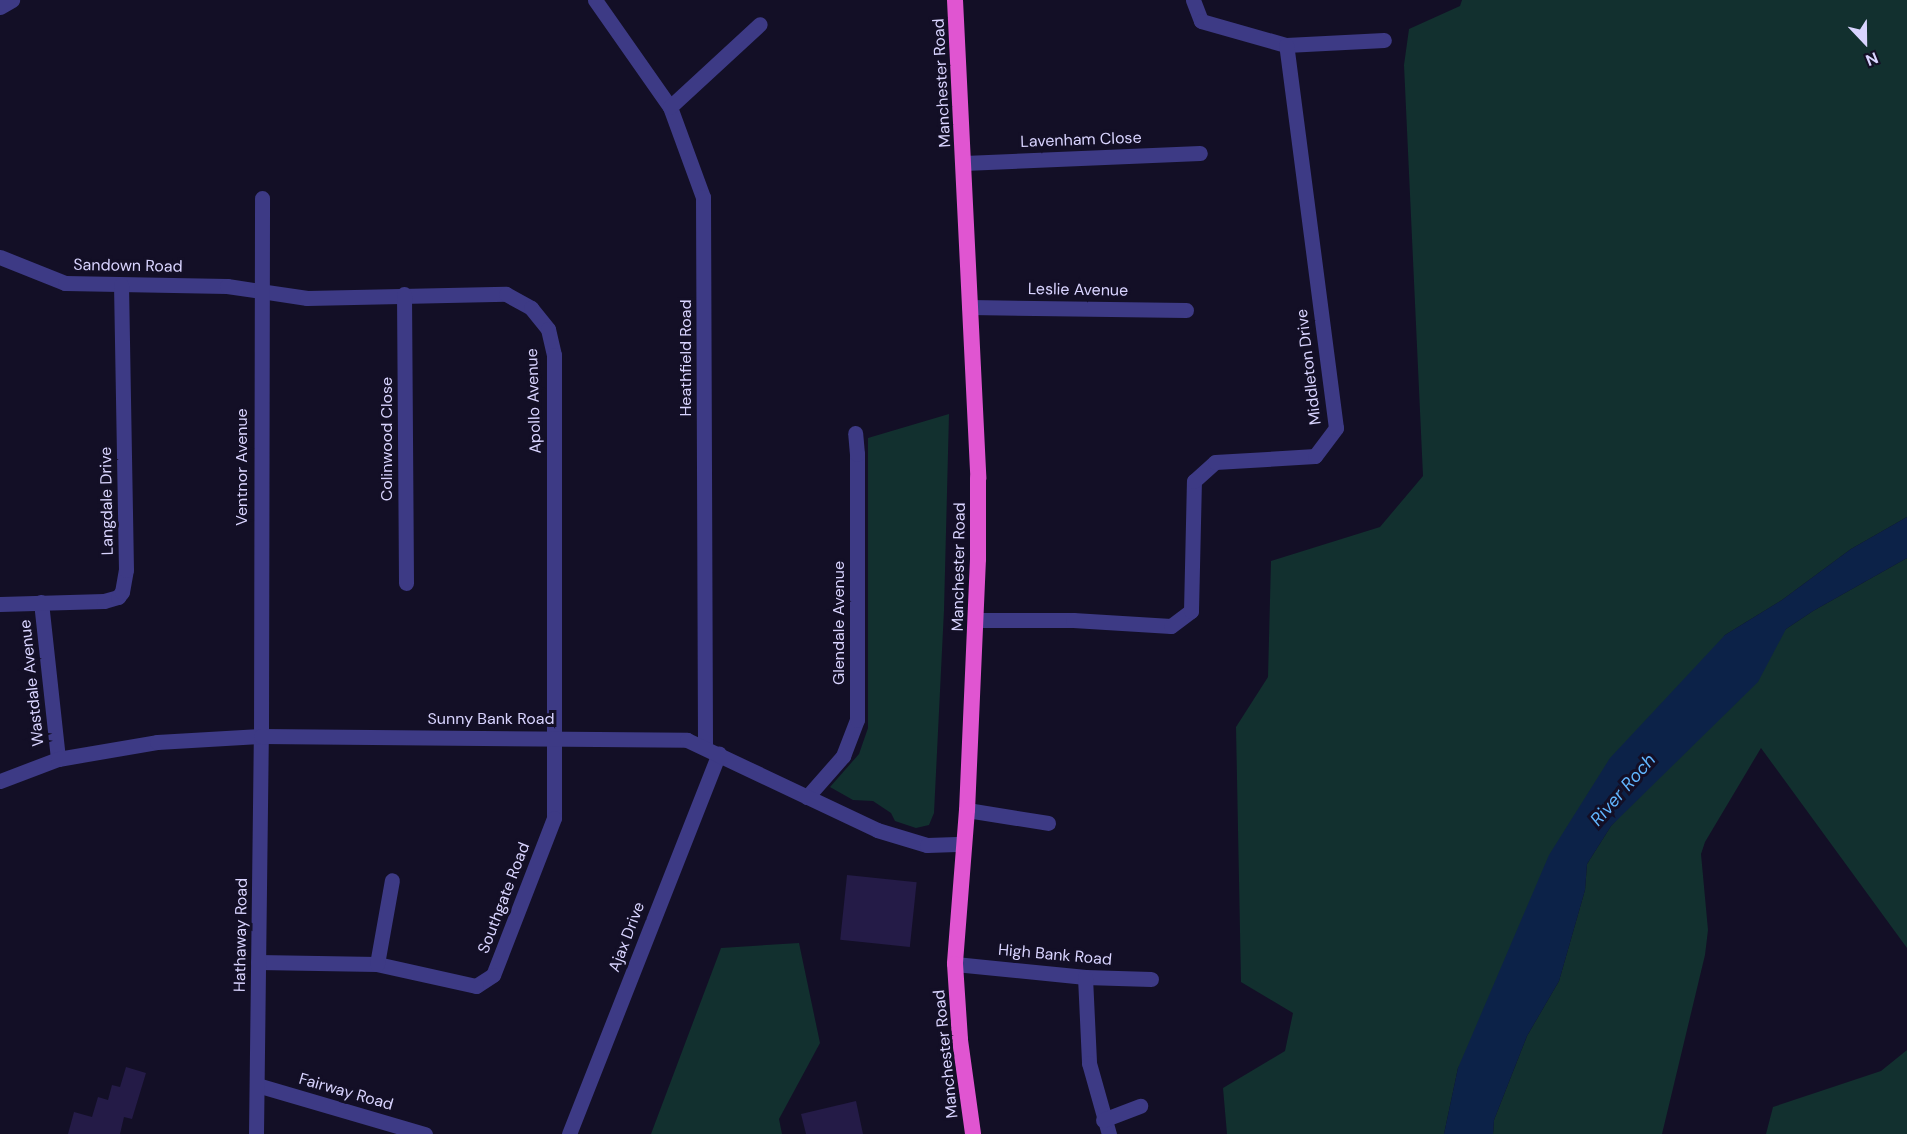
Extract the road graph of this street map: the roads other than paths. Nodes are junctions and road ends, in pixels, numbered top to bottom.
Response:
1 (12, 0) edge
2 (595, 0) edge
3 (955, 0) edge
4 (1193, 0) edge
5 (0, 7) edge
6 (760, 24) dead end
7 (1384, 40) dead end
8 (1286, 45) junction
9 (670, 106) junction
10 (1200, 153) dead end
11 (964, 163) junction
12 (262, 198) dead end
13 (0, 257) edge
14 (121, 285) junction
15 (260, 291) junction
16 (404, 294) junction
17 (969, 307) junction
18 (1186, 310) dead end
19 (855, 433) dead end
20 (406, 583) dead end
21 (41, 602) junction
22 (0, 604) edge
23 (977, 620) junction
24 (261, 736) junction
25 (556, 738) junction
26 (712, 750) junction
27 (58, 759) junction
28 (0, 781) edge
29 (807, 797) junction
30 (967, 810) junction
31 (1048, 823) dead end
32 (964, 844) junction
33 (392, 880) dead end
34 (258, 962) junction
35 (377, 964) junction
36 (955, 964) junction
37 (1085, 977) junction
38 (1151, 979) dead end
39 (257, 1085) junction
40 (1140, 1106) dead end
41 (1106, 1127) edge
42 (256, 1134) edge
43 (425, 1134) edge
44 (569, 1134) edge
45 (973, 1134) edge

1 - 5 street
2 - 9 street, Heathfield Road
3 - 11 highway, Manchester Road
4 - 8 street
6 - 9 street
7 - 8 street
8 - 23 street, Middleton Drive
9 - 26 street, Heathfield Road
10 - 11 street, Lavenham Close
11 - 17 highway, Manchester Road
12 - 15 street, Ventnor Avenue
13 - 14 street, Sandown Road
14 - 15 street, Sandown Road
14 - 21 street, Langdale Drive
15 - 16 street, Apollo Avenue
15 - 24 street, Ventnor Avenue
16 - 20 street, Colinwood Close
16 - 25 street, Apollo Avenue
17 - 18 street, Leslie Avenue
17 - 23 highway, Manchester Road
19 - 29 street, Glendale Avenue
21 - 22 street, Langdale Drive
21 - 27 street, Wastdale Avenue
23 - 30 highway, Manchester Road
24 - 25 street, Sunny Bank Road
24 - 27 street, Sunny Bank Road
24 - 34 street, Hathaway Road
25 - 26 street, Sunny Bank Road
25 - 35 street, Southgate Road
26 - 29 street, Sunny Bank Road
26 - 44 street, Ajax Drive
27 - 28 street, Sunny Bank Road
29 - 32 street, Sunny Bank Road
30 - 31 street
30 - 32 highway, Manchester Road
32 - 36 highway, Manchester Road
33 - 35 street
34 - 35 street, Southgate Road
34 - 39 street, Hathaway Road
36 - 37 street, High Bank Road
36 - 45 highway, Manchester Road
37 - 38 street, High Bank Road
37 - 41 street
39 - 42 street, Hathaway Road
39 - 43 street, Fairway Road
40 - 41 street

